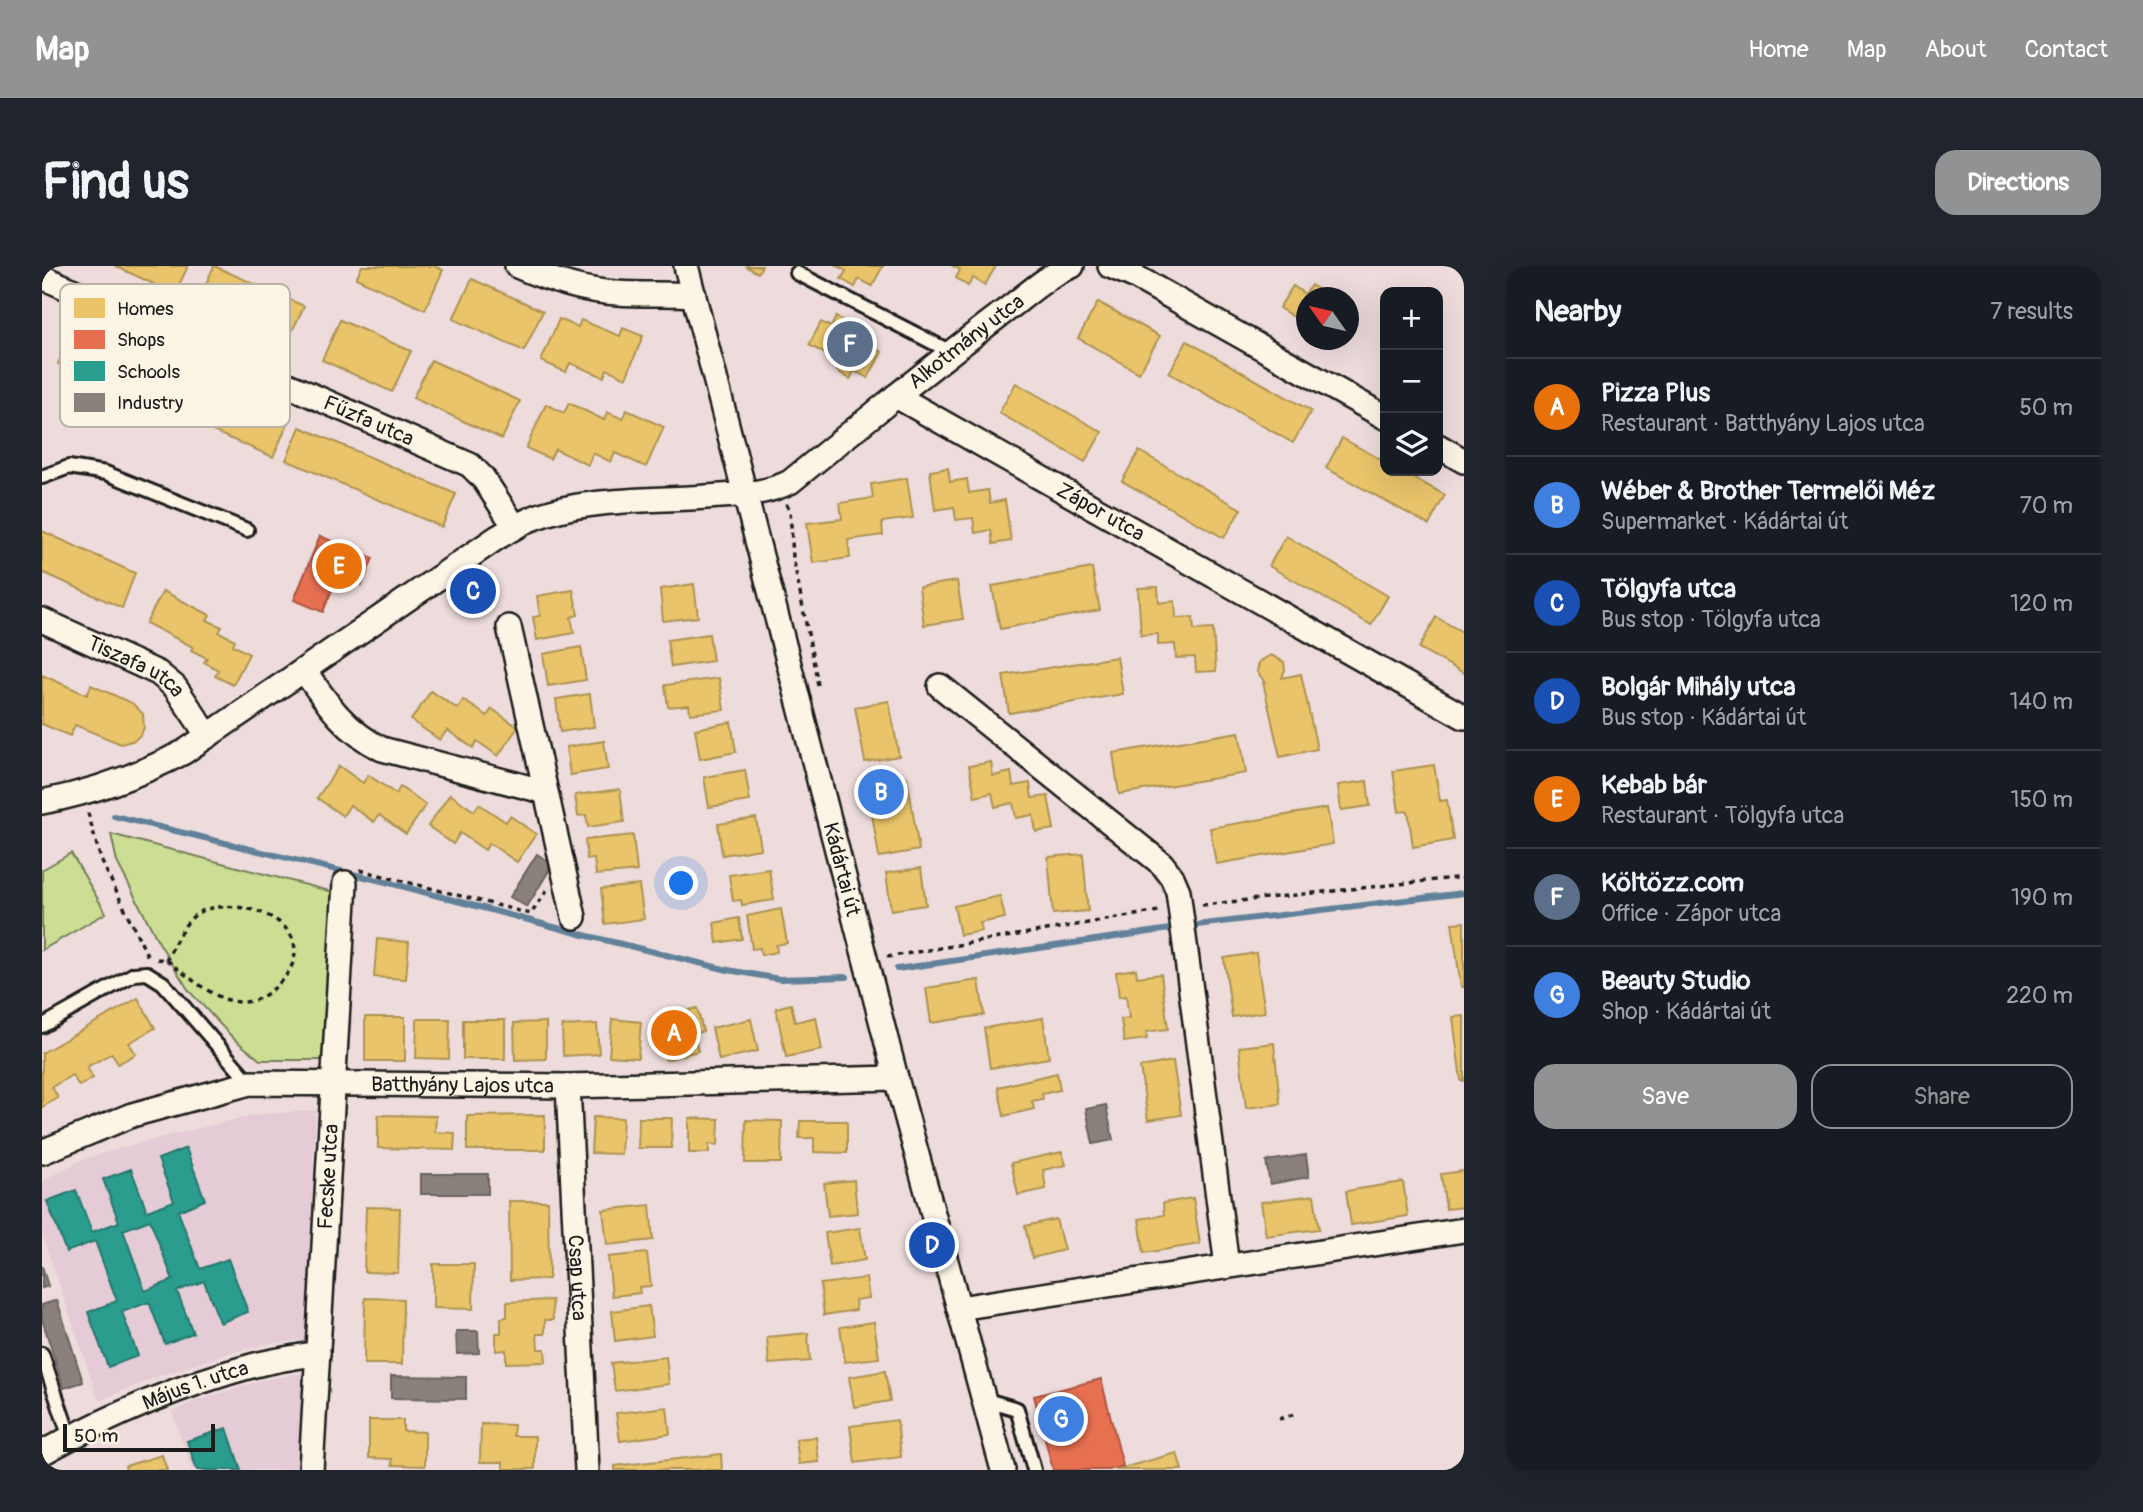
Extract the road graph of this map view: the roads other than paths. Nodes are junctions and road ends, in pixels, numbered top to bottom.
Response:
1 (517, 266) edge
2 (686, 266) edge
3 (1072, 266) edge
4 (1110, 266) edge
5 (797, 273) dead end
6 (42, 277) edge
7 (60, 285) edge
8 (694, 295) junction
9 (951, 352) junction
10 (290, 386) edge
11 (897, 396) junction
12 (1380, 414) edge
13 (1443, 449) edge
14 (1464, 461) edge
15 (42, 477) edge
16 (747, 495) junction
17 (515, 527) junction
18 (247, 530) dead end
19 (42, 620) edge
20 (509, 627) dead end
21 (304, 670) junction
22 (940, 686) dead end
23 (1464, 718) edge
24 (208, 736) junction
25 (546, 792) junction
26 (42, 802) edge
27 (353, 876) road end
28 (574, 916) dead end
29 (42, 1026) edge
30 (896, 1078) junction
31 (250, 1083) junction
32 (333, 1083) junction
33 (568, 1086) junction
34 (42, 1152) edge
35 (1464, 1230) edge
36 (1227, 1266) junction
37 (959, 1308) junction
38 (318, 1353) junction
39 (42, 1354) edge
40 (984, 1399) junction
41 (70, 1438) junction
42 (42, 1453) edge
43 (311, 1470) edge
44 (587, 1470) edge
45 (1003, 1470) edge
46 (1034, 1470) edge

1 - 8 street
2 - 8 street, Kádártai út
3 - 9 street, Alkotmány utca
4 - 12 street
5 - 9 lane
6 - 7 street, Fűzfa utca
8 - 16 street, Kádártai út
9 - 11 street, Alkotmány utca
10 - 17 street, Fűzfa utca
11 - 16 street
11 - 23 street, Zápor utca
13 - 14 street
15 - 18 lane
16 - 17 street
16 - 30 street, Kádártai út
17 - 21 street
19 - 24 street, Tiszafa utca
20 - 25 street
21 - 24 street
21 - 25 street
22 - 36 street
24 - 26 street
25 - 28 street
27 - 32 street, Fecske utca
29 - 31 lane
30 - 33 street, Batthyány Lajos utca
30 - 37 street, Kádártai út
31 - 32 street, Batthyány Lajos utca
31 - 34 street, Batthyány Lajos utca
32 - 33 street, Batthyány Lajos utca
32 - 38 street, Fecske utca
33 - 44 street, Csap utca
35 - 36 street
36 - 37 street
37 - 40 street, Kádártai út
38 - 41 street, Május 1. utca
38 - 43 street, Fecske utca
39 - 41 lane
40 - 45 street, Kádártai út
40 - 46 lane
41 - 42 street, Május 1. utca

